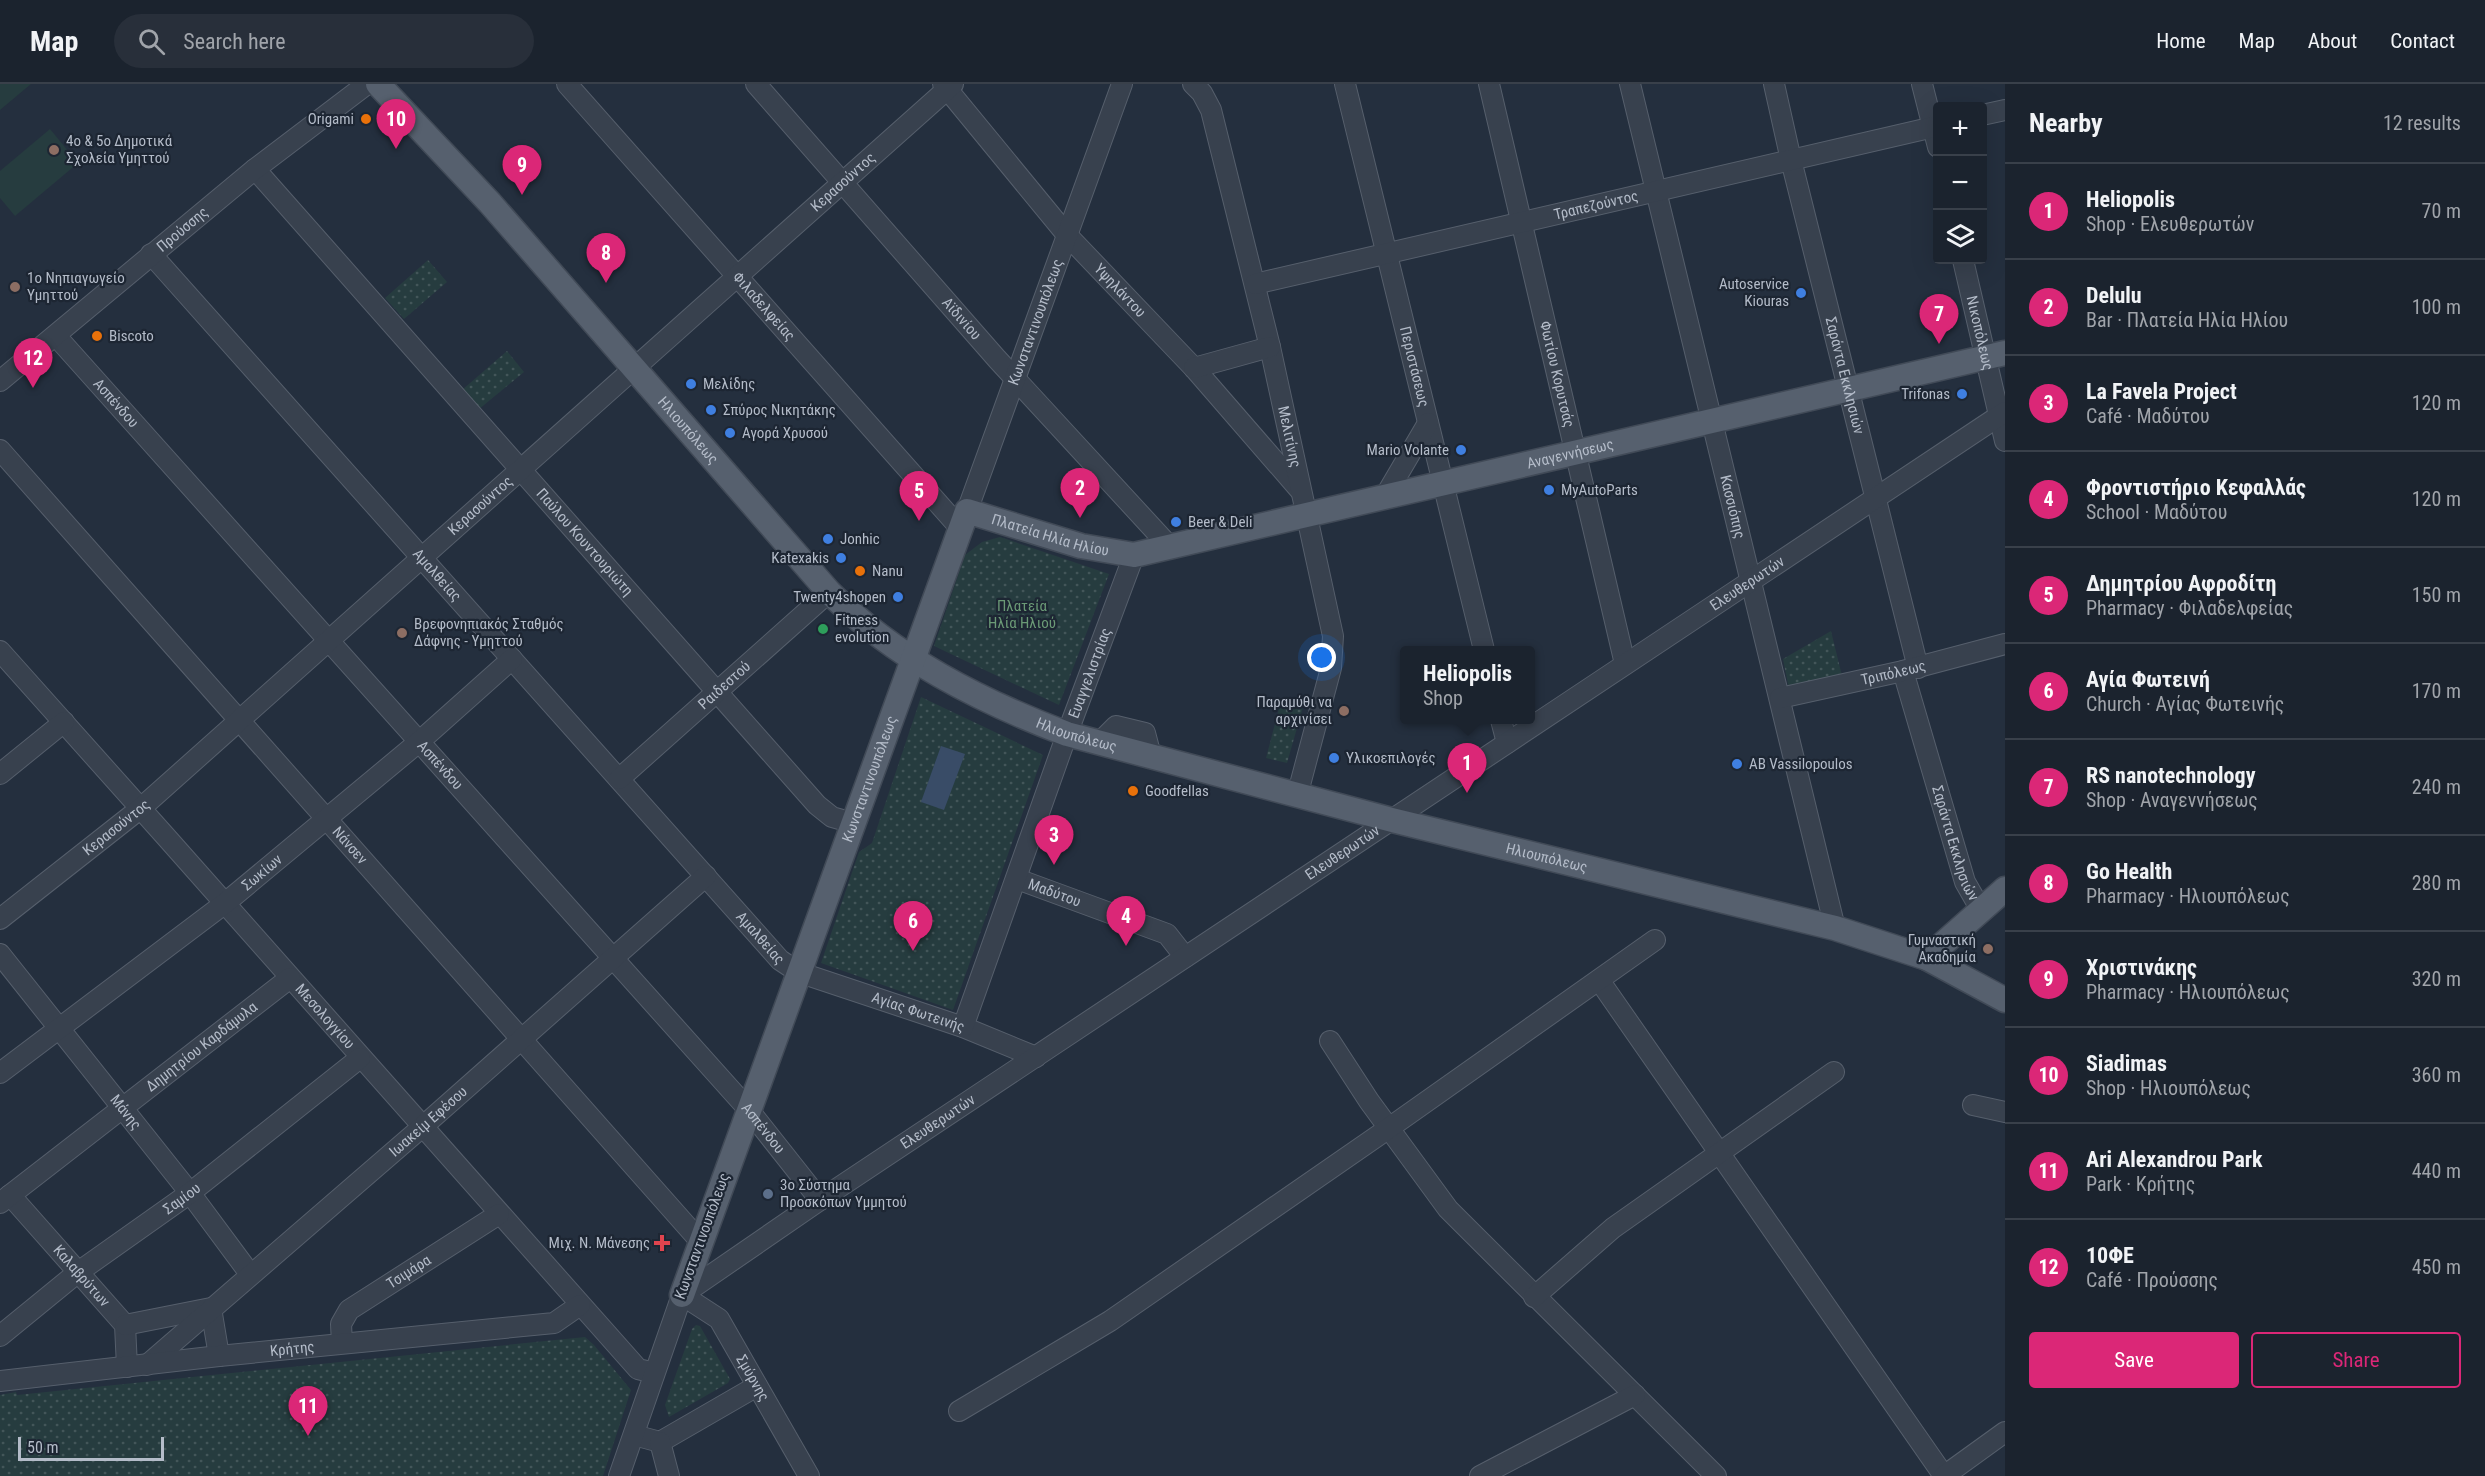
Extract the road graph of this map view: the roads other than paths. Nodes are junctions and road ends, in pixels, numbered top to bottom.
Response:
1 (367, 84) edge
2 (378, 84) edge
3 (567, 84) edge
4 (756, 84) edge
5 (1122, 84) edge
6 (1193, 84) edge
7 (1345, 84) edge
8 (1489, 84) edge
9 (1630, 84) edge
10 (1774, 84) edge
11 (1922, 84) edge
12 (948, 86) edge
13 (2005, 110) edge
14 (1987, 114) edge
15 (1933, 120) edge
16 (1933, 126) edge
17 (1791, 160) junction
18 (255, 169) junction
19 (843, 183) junction
20 (1657, 191) junction
21 (1522, 222) junction
22 (1067, 235) junction
23 (151, 254) junction
24 (1387, 254) junction
25 (1964, 264) edge
26 (737, 276) junction
27 (1255, 284) junction
28 (56, 336) junction
29 (1270, 347) junction
30 (1995, 355) edge
31 (1194, 368) junction
32 (634, 369) junction
33 (1015, 378) junction
34 (0, 381) edge
35 (1848, 390) junction
36 (2002, 414) edge
37 (1713, 422) junction
38 (1428, 423) junction
39 (2005, 441) edge
40 (0, 450) edge
41 (1576, 454) junction
42 (521, 470) junction
43 (1444, 484) junction
44 (1301, 491) junction
45 (1384, 498) junction
46 (1876, 498) junction
47 (1308, 516) junction
48 (963, 519) junction
49 (1171, 548) junction
50 (1134, 555) junction
51 (422, 558) junction
52 (1752, 580) junction
53 (829, 592) junction
54 (328, 642) junction
55 (2005, 644) edge
56 (1483, 646) edge
57 (0, 651) edge
58 (512, 659) junction
59 (912, 659) junction
60 (1625, 664) junction
61 (1910, 670) junction
62 (716, 691) junction
63 (1780, 698) junction
64 (240, 720) junction
65 (64, 722) junction
66 (1502, 724) edge
67 (1067, 734) junction
68 (420, 741) junction
69 (1507, 743) junction
70 (0, 774) edge
71 (619, 779) junction
72 (1297, 796) junction
73 (141, 808) junction
74 (326, 819) junction
75 (1392, 820) junction
76 (853, 823) junction
77 (706, 876) junction
78 (1017, 879) junction
79 (2005, 889) edge
80 (224, 904) junction
81 (1981, 910) junction
82 (0, 919) edge
83 (1835, 928) junction
84 (1654, 940) dead end
85 (0, 954) edge
86 (614, 957) junction
87 (1185, 957) junction
88 (1927, 958) junction
89 (798, 972) junction
90 (290, 978) junction
91 (1599, 980) junction
92 (2005, 1000) edge
93 (57, 1028) junction
94 (963, 1028) junction
95 (521, 1040) junction
96 (1330, 1041) dead end
97 (1036, 1057) junction
98 (360, 1058) junction
99 (0, 1072) edge
100 (1834, 1072) dead end
101 (1973, 1105) dead end
102 (121, 1107) junction
103 (748, 1109) junction
104 (2005, 1112) edge
105 (421, 1128) junction
106 (1389, 1128) junction
107 (1718, 1153) junction
108 (190, 1193) junction
109 (5, 1199) edge
110 (820, 1200) junction
111 (499, 1214) junction
112 (700, 1241) junction
113 (77, 1273) junction
114 (250, 1274) junction
115 (681, 1295) junction
116 (1534, 1297) junction
117 (580, 1305) junction
118 (211, 1308) junction
119 (125, 1325) junction
120 (0, 1336) edge
121 (342, 1343) junction
122 (219, 1356) junction
123 (147, 1365) junction
124 (127, 1367) junction
125 (654, 1373) junction
126 (0, 1381) edge
127 (757, 1386) junction
128 (1635, 1395) junction
129 (959, 1410) dead end
130 (2005, 1432) edge
131 (634, 1435) junction
132 (660, 1442) junction
133 (619, 1476) edge
134 (669, 1476) edge
135 (809, 1476) edge
136 (1480, 1476) edge
137 (1716, 1476) edge
138 (1944, 1476) edge

1 - 18 street, Προύσσης
2 - 32 main road, Ηλιουπόλεως
3 - 26 street, Φιλαδελφείας
4 - 19 street, Αϊδινίου
5 - 22 street, Κωνσταντινουπόλεως
6 - 27 street, Μελιτίνης
7 - 24 street, Περιστάσεως
8 - 21 street, Φωτίου Κορυτσάς
9 - 20 street, Κασσιόπης
10 - 17 street, Σαράντα Εκκλησιών
11 - 15 street
12 - 19 street, Κερασούντος
12 - 22 street, Υψηλάντου
13 - 14 street
16 - 17 street, Τραπεζούντος
17 - 20 street, Τραπεζούντος
17 - 35 street, Σαράντα Εκκλησιών
18 - 23 street, Προύσσης
18 - 42 street, Παύλου Κουντουριώτη
19 - 26 street, Κερασούντος
19 - 33 street, Αϊδινίου
20 - 21 street, Τραπεζούντος
20 - 37 street, Κασσιόπης
21 - 24 street, Τραπεζούντος
21 - 41 street, Φωτίου Κορυτσάς
22 - 31 street, Υψηλάντου
22 - 33 street, Κωνσταντινουπόλεως
23 - 28 street, Προύσσης
23 - 51 street, Αμαλθείας
24 - 27 street, Τραπεζούντος
24 - 38 street, Περιστάσεως
25 - 30 street, Νικοπόλεως
26 - 32 street, Κερασούντος
26 - 48 street, Φιλαδελφείας
27 - 29 street, Μελιτίνης
28 - 34 street, Προύσσης
28 - 54 street, Ασπένδου
29 - 31 street
29 - 44 street, Μελιτίνης
30 - 35 main road, Αναγεννήσεως
30 - 36 street, Νικοπόλεως
31 - 44 street, Υψηλάντου
32 - 42 street, Κερασούντος
32 - 53 main road, Ηλιουπόλεως
33 - 48 street, Κωνσταντινουπόλεως
33 - 49 street, Αϊδινίου
35 - 37 main road, Αναγεννήσεως
35 - 46 street, Σαράντα Εκκλησιών
36 - 39 street, Νικοπόλεως
36 - 46 street, Ελευθερωτών
37 - 41 main road, Αναγεννήσεως
37 - 52 street, Κασσιόπης
38 - 43 street, Περιστάσεως
38 - 45 street
40 - 64 street, Νάνσεν
41 - 43 main road, Αναγεννήσεως
41 - 60 street, Φωτίου Κορυτσάς
42 - 51 street, Κερασούντος
42 - 62 street, Παύλου Κουντουριώτη
43 - 45 main road, Αναγεννήσεως
43 - 56 street, Περιστάσεως
44 - 47 street, Μελιτίνης
45 - 47 main road, Αναγεννήσεως
46 - 52 street, Ελευθερωτών
46 - 61 street, Σαράντα Εκκλησιών
47 - 49 main road, Αναγεννήσεως
47 - 72 street, Μελιτίνης
48 - 50 main road, Πλατεία Ηλία Ηλίου
48 - 59 main road, Κωνσταντινουπόλεως
49 - 50 main road, Αναγεννήσεως
50 - 67 street, Ευαγγελιστρίας
51 - 54 street, Κερασούντος
51 - 58 street, Αμαλθείας
52 - 60 street, Ελευθερωτών
52 - 63 street, Κασσιόπης
53 - 59 main road, Ηλιουπόλεως
53 - 62 street, Ραιδεστού
54 - 64 street, Κερασούντος
54 - 68 street, Ασπένδου
55 - 61 street, Τριπόλεως
57 - 65 street, Μεσολογγίου
58 - 68 street, Σωκίων
58 - 71 street, Αμαλθείας
59 - 67 main road, Ηλιουπόλεως
59 - 76 main road, Κωνσταντινουπόλεως
60 - 69 street, Ελευθερωτών
61 - 63 street, Τριπόλεως
61 - 81 street, Σαράντα Εκκλησιών
62 - 71 street, Ραιδεστού
62 - 76 street, Παύλου Κουντουριώτη
63 - 83 street, Κασσιόπης
64 - 73 street, Κερασούντος
64 - 74 street, Νάνσεν
65 - 70 street
65 - 73 street, Μεσολογγίου
66 - 69 street
67 - 72 main road, Ηλιουπόλεως
67 - 78 street, Ευαγγελιστρίας
68 - 74 street, Σωκίων
68 - 86 street, Ασπένδου
69 - 75 street, Ελευθερωτών
71 - 77 street, Αμαλθείας
72 - 75 main road, Ηλιουπόλεως
73 - 80 street, Μεσολογγίου
73 - 82 street, Κερασούντος
74 - 80 street, Σωκίων
74 - 95 street, Νάνσεν
75 - 83 main road, Ηλιουπόλεως
75 - 87 street, Ελευθερωτών
76 - 89 main road, Κωνσταντινουπόλεως
77 - 86 street, Ιωακείμ Εφέσου
77 - 89 street, Αμαλθείας
78 - 87 street, Μαδύτου
78 - 94 street, Ευαγγελιστρίας
79 - 81 main road
80 - 90 street, Μεσολογγίου
80 - 93 street, Σωκίων
81 - 88 main road
83 - 88 main road, Ηλιουπόλεως
84 - 91 street
85 - 93 street, Μάνης
86 - 95 street, Ιωακείμ Εφέσου
86 - 103 street, Ασπένδου
87 - 97 street, Ελευθερωτών
88 - 92 main road, Ηλιουπόλεως
89 - 94 street, Αγίας Φωτεινής
89 - 103 main road, Κωνσταντινουπόλεως
90 - 98 street, Μεσολογγίου
90 - 102 street, Δημητρίου Καρδάμυλα
91 - 106 street
91 - 107 street
93 - 99 street, Σωκίων
93 - 102 street, Μάνης
94 - 97 street, Αγίας Φωτεινής
95 - 105 street, Ιωακείμ Εφέσου
95 - 112 street, Νάνσεν
96 - 106 street
97 - 110 street, Ελευθερωτών
98 - 105 street, Μεσολογγίου
98 - 108 street, Σαμίου
100 - 107 street
101 - 104 street
102 - 108 street, Μάνης
102 - 109 street, Δημητρίου Καρδάμυλα
103 - 110 street, Ασπένδου
103 - 112 main road, Κωνσταντινουπόλεως
105 - 111 street, Μεσολογγίου
105 - 114 street, Ιωακείμ Εφέσου
106 - 116 street
106 - 129 street
107 - 116 street
107 - 138 street
108 - 113 street, Σαμίου
108 - 114 street, Μάνης
109 - 113 street, Καλαβρύτων
110 - 115 street, Ελευθερωτών
111 - 117 street, Μεσολογγίου
111 - 121 street, Τσιμάρα
112 - 115 main road, Κωνσταντινουπόλεως
113 - 119 street, Καλαβρύτων
113 - 120 street, Σαμίου
114 - 118 street, Ιωακείμ Εφέσου
115 - 125 street, Κωνσταντινουπόλεως
115 - 127 street, Σμύρνης
116 - 128 street
117 - 121 street, Κρήτης
117 - 125 street, Μεσολογγίου
118 - 119 street
118 - 122 street
118 - 123 street, Ιωακείμ Εφέσου
119 - 124 street
121 - 122 street, Κρήτης
122 - 123 street, Κρήτης
123 - 124 street, Κρήτης
124 - 126 street, Κρήτης
125 - 131 street, Κωνσταντινουπόλεως
127 - 132 street
127 - 135 street, Σμύρνης
128 - 136 street
128 - 137 street
130 - 138 street
131 - 132 street
131 - 133 street, Κωνσταντινουπόλεως
132 - 134 street

